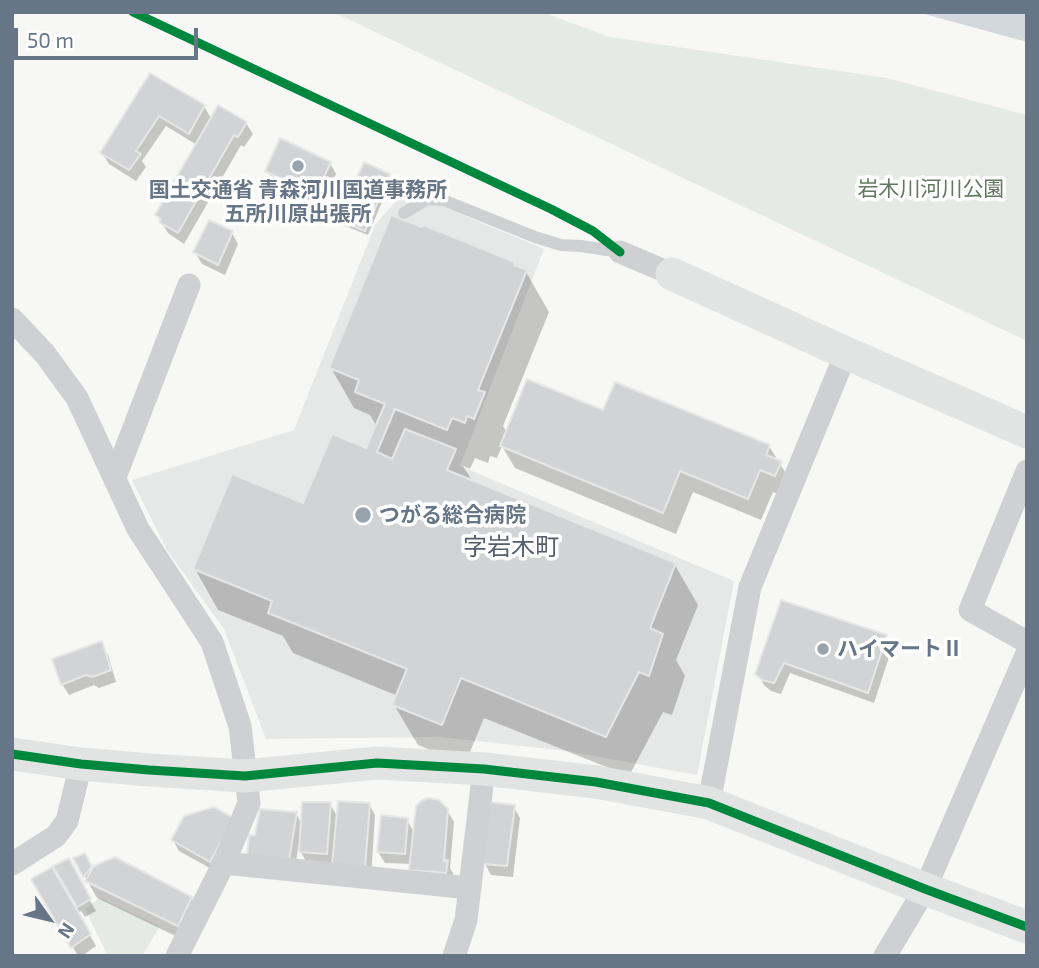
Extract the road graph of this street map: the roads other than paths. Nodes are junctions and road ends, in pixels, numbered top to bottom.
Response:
1 (404, 213) dead end
2 (620, 253) joint
3 (671, 274) joint
4 (189, 285) dead end
5 (12, 319) edge
6 (846, 353) junction
7 (1027, 432) edge
8 (1027, 471) edge
9 (114, 477) junction
10 (1027, 642) edge
11 (1027, 653) edge
12 (12, 754) edge
13 (81, 764) junction
14 (484, 769) junction
15 (245, 776) junction
16 (709, 803) junction
17 (224, 863) junction
18 (12, 864) edge
19 (470, 888) junction
20 (925, 889) junction
21 (1027, 927) edge
22 (177, 956) edge
23 (454, 956) edge
24 (885, 956) edge

1 - 2 lane
2 - 3 street
3 - 6 street
4 - 9 street
5 - 9 street
6 - 7 street
6 - 16 street
8 - 10 street
9 - 15 street
11 - 20 street
12 - 13 street
13 - 15 street
13 - 18 street
14 - 15 street
14 - 16 street
14 - 19 street
15 - 17 street
16 - 20 street
17 - 19 street
17 - 22 street
19 - 23 street
20 - 21 street
20 - 24 street

